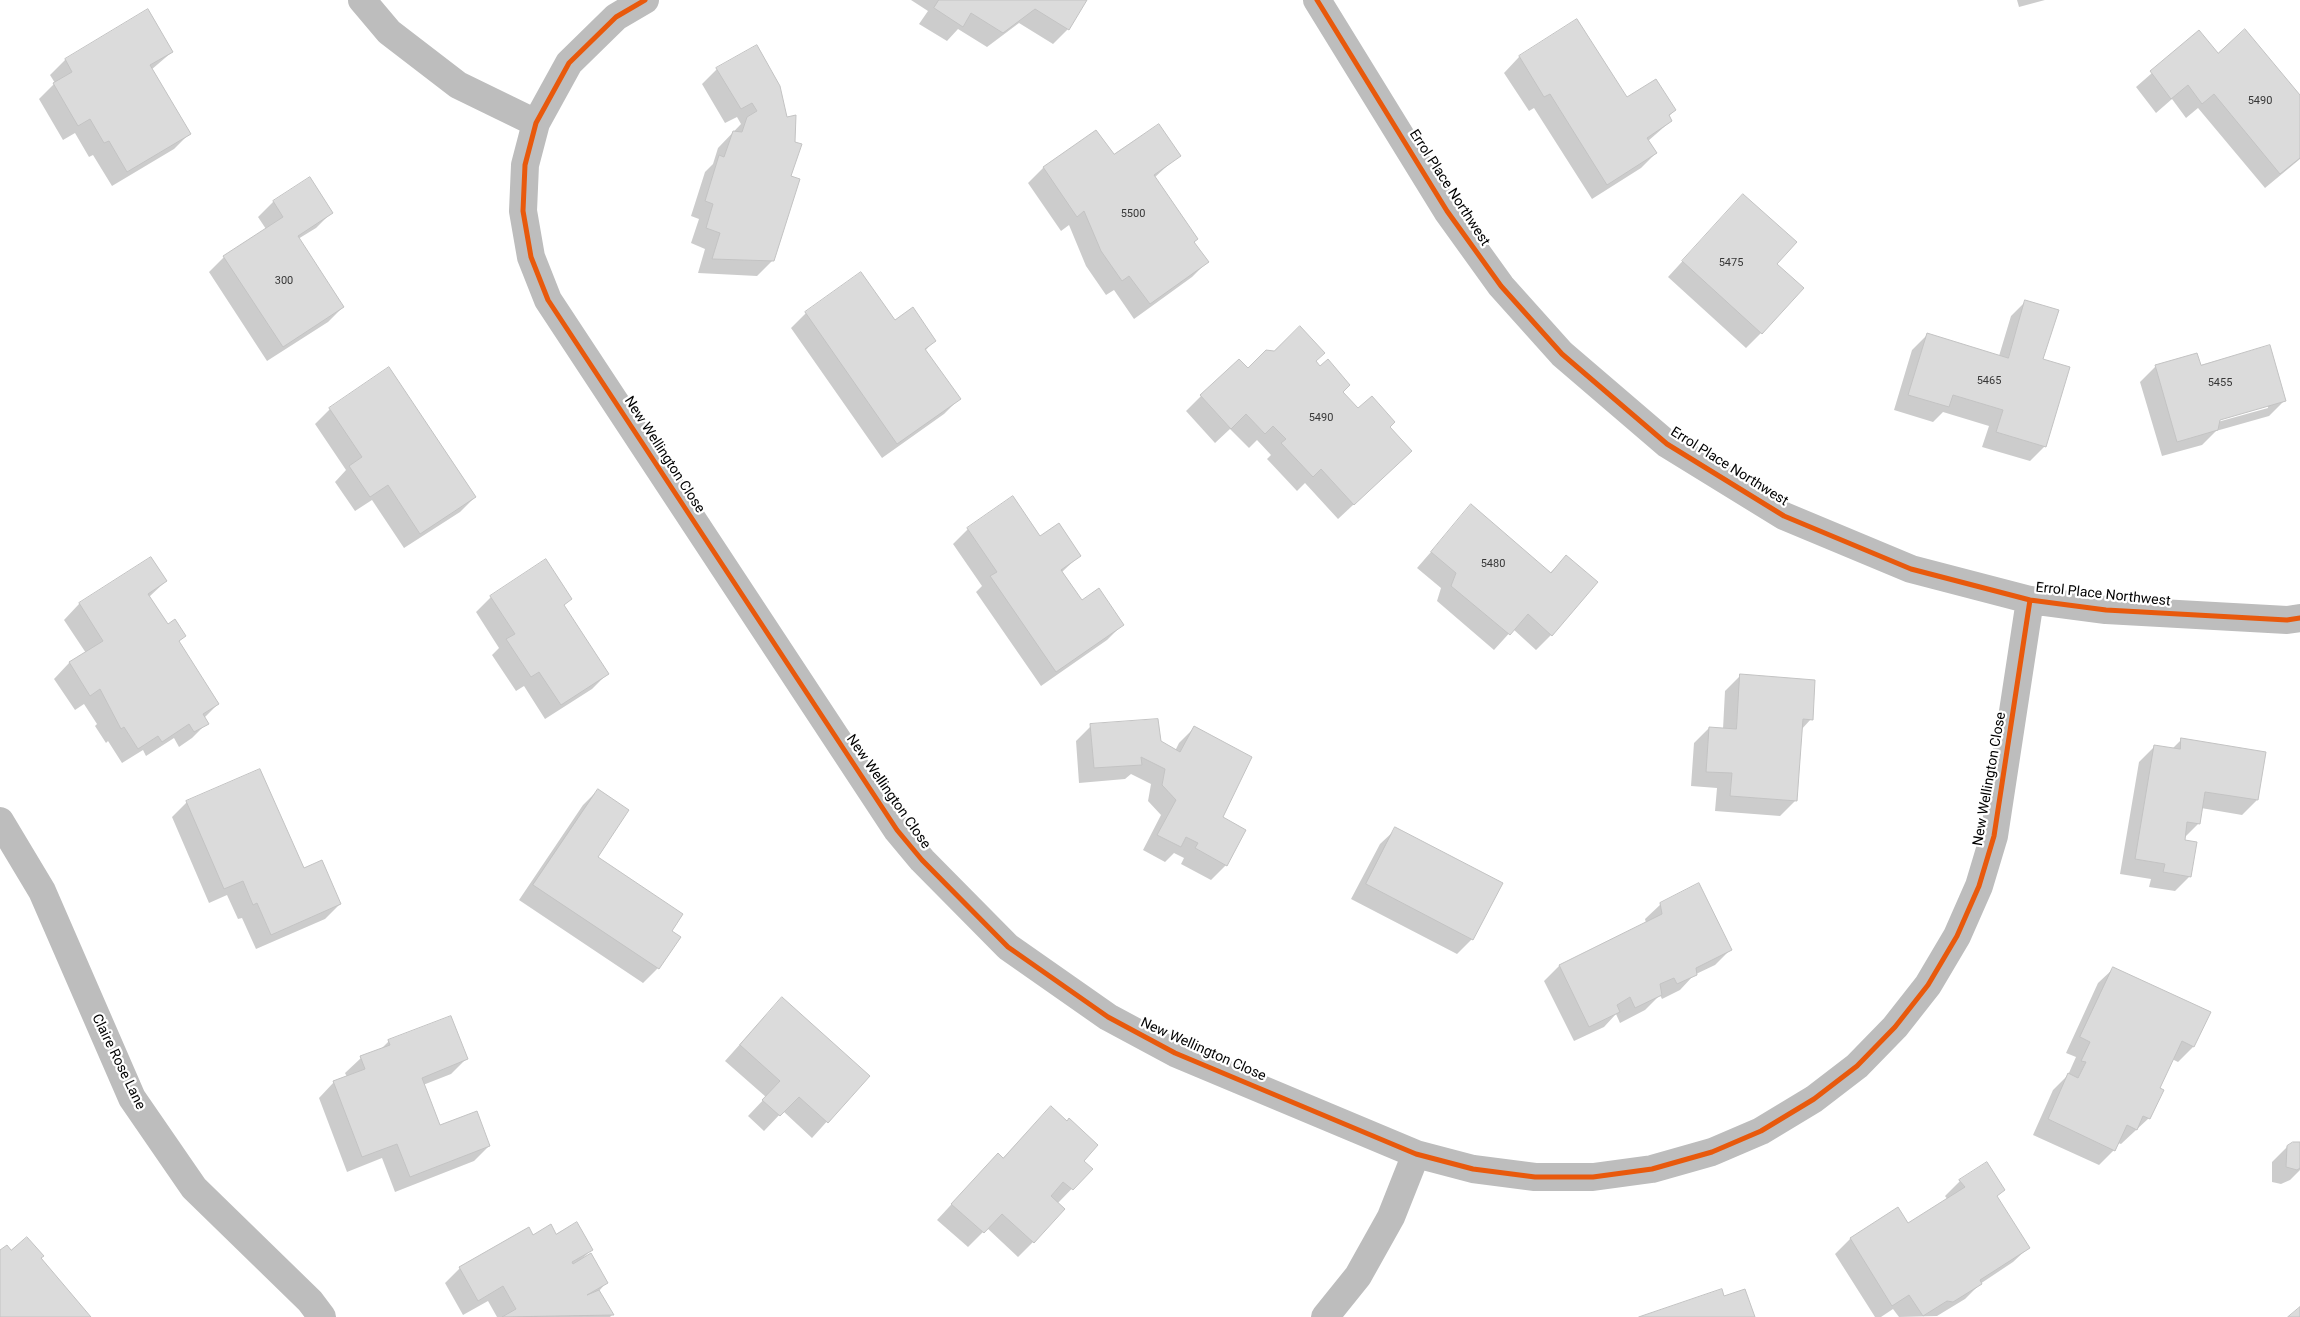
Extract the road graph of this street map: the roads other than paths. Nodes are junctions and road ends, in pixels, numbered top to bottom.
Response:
1 (362, 0) edge
2 (645, 0) edge
3 (1317, 0) edge
4 (536, 123) junction
5 (2030, 600) junction
6 (2300, 618) edge
7 (0, 820) edge
8 (1416, 1154) junction
9 (322, 1317) edge
10 (1325, 1317) edge

1 - 4 street
2 - 4 street, New Wellington Close
3 - 5 street, Errol Place Northwest
4 - 8 street, New Wellington Close
5 - 6 street, Errol Place Northwest
5 - 8 street, New Wellington Close
7 - 9 street, Claire Rose Lane
8 - 10 street

